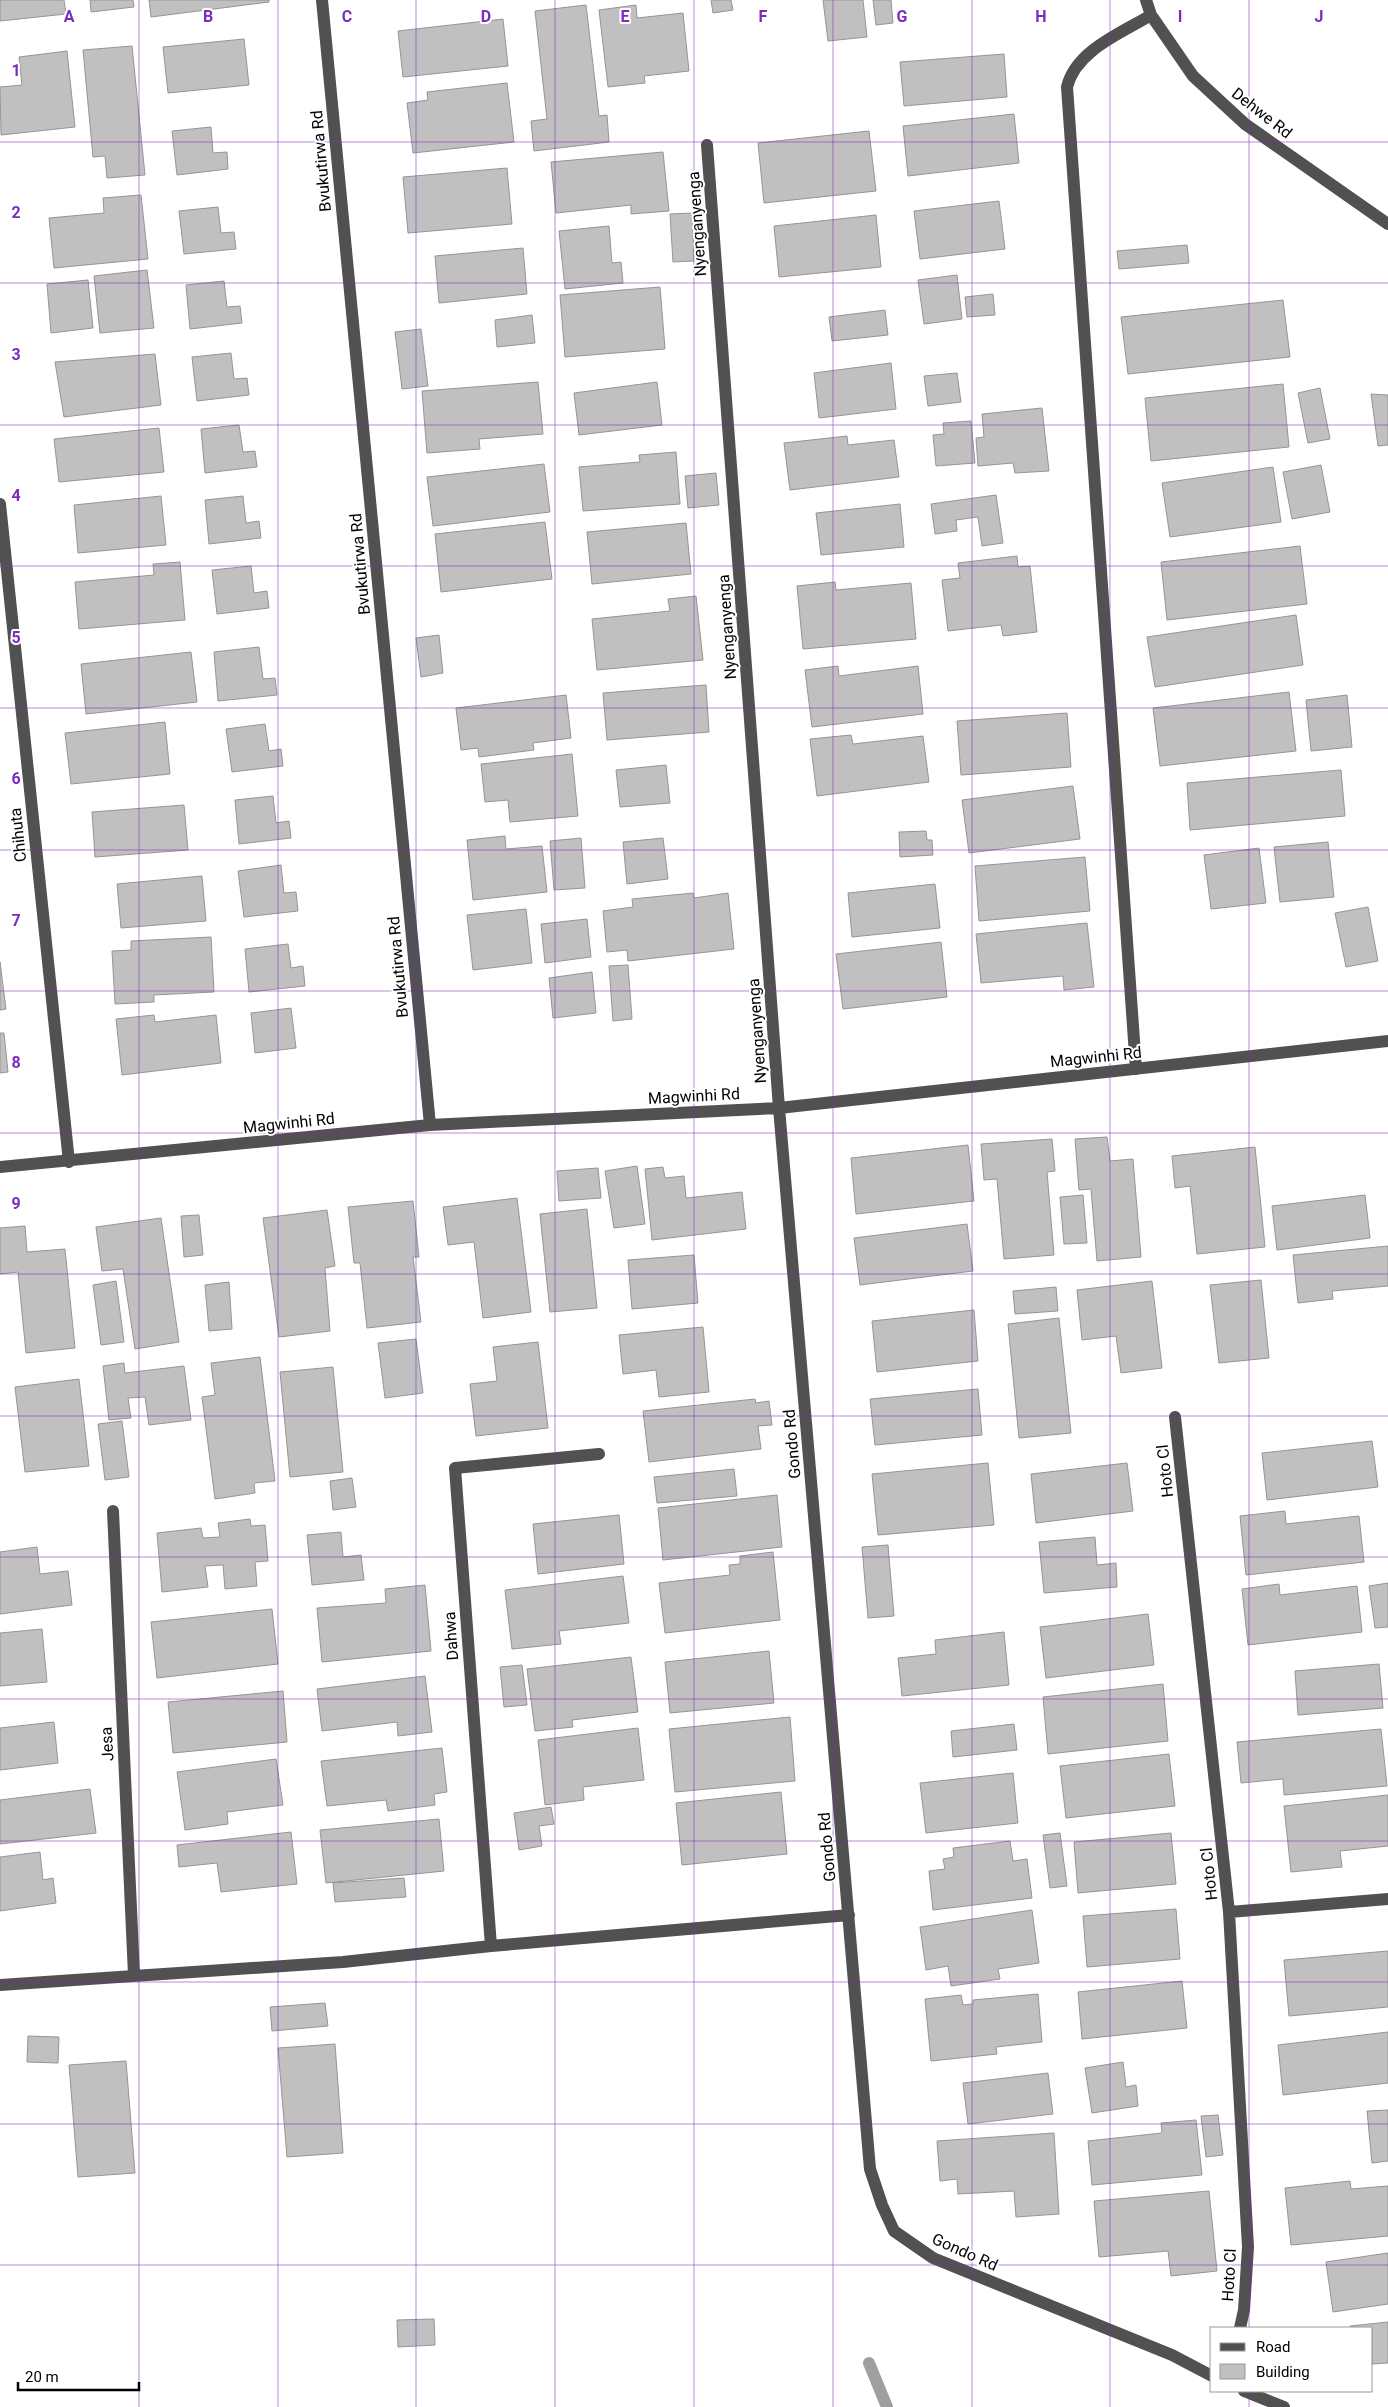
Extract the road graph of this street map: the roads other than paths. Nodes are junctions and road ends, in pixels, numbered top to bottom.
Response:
1 (322, 0) edge
2 (1146, 0) edge
3 (1151, 15) junction
4 (707, 145) dead end
5 (1388, 224) edge
6 (0, 504) edge
7 (1388, 1041) edge
8 (1136, 1068) junction
9 (779, 1108) junction
10 (430, 1125) junction
11 (69, 1162) junction
12 (0, 1167) edge
13 (1175, 1417) dead end
14 (599, 1454) dead end
15 (113, 1511) dead end
16 (1388, 1898) edge
17 (1229, 1912) junction
18 (849, 1916) junction
19 (491, 1946) junction
20 (134, 1975) junction
21 (0, 1986) edge
22 (1240, 2327) edge
23 (1210, 2375) edge
24 (1246, 2392) edge
25 (1284, 2407) edge

1 - 10 street, Bvukutirwa Rd
2 - 3 street, Dehwe Rd
3 - 5 street, Dehwe Rd
3 - 8 street
4 - 9 street, Nyenganyenga
6 - 11 street, Chihuta
7 - 8 street, Magwinhi Rd
8 - 9 street, Magwinhi Rd
9 - 10 street, Magwinhi Rd
9 - 18 street, Gondo Rd
10 - 11 street, Magwinhi Rd
11 - 12 street, Magwinhi Rd
13 - 17 street, Hoto Cl
14 - 19 street, Dahwa
15 - 20 street, Jesa
16 - 17 street
17 - 22 street, Hoto Cl
18 - 19 street
18 - 23 street, Gondo Rd
19 - 20 street
20 - 21 street
24 - 25 street

